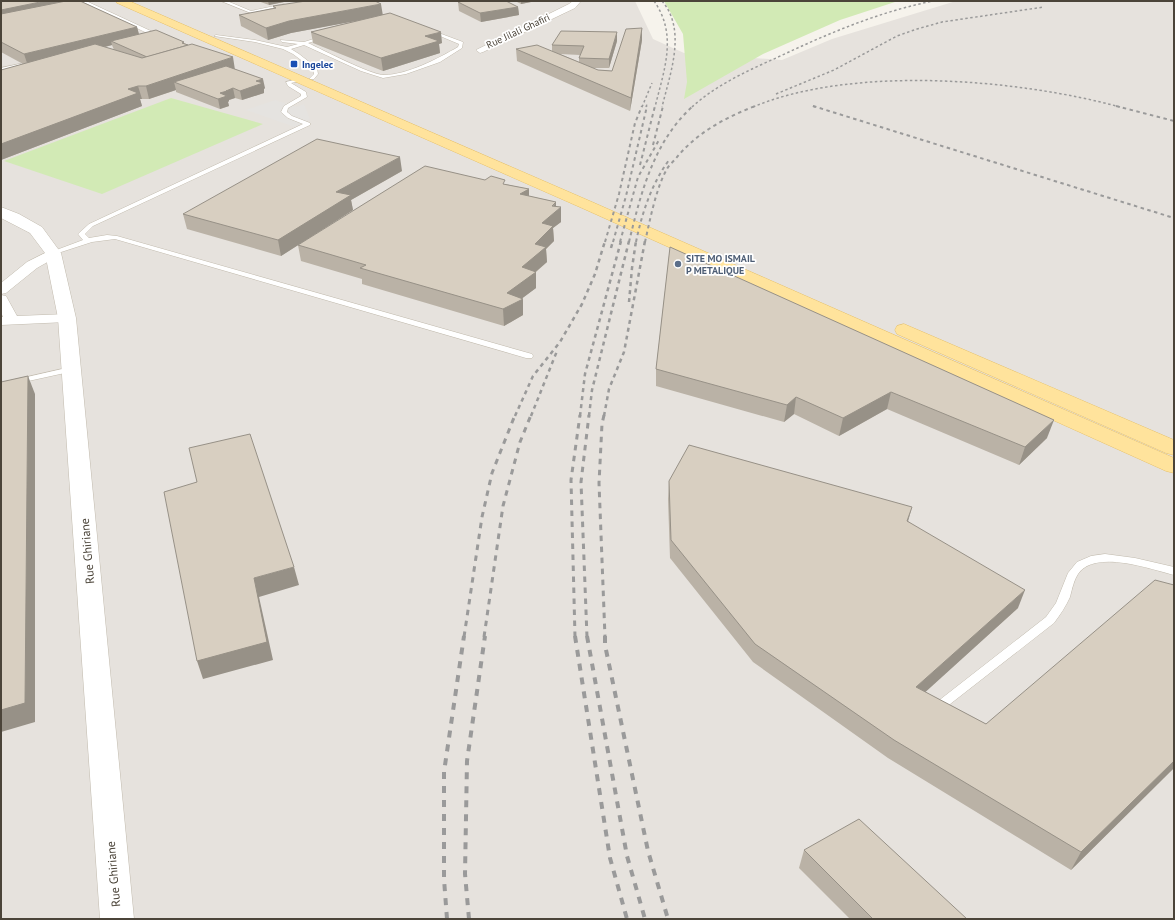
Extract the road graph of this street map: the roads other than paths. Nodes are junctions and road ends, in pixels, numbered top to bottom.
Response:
1 (121, 1) edge
2 (136, 1) edge
3 (232, 1) edge
4 (577, 1) edge
5 (224, 2) edge
6 (82, 3) edge
7 (292, 3) edge
8 (428, 29) edge
9 (216, 36) junction
10 (326, 36) edge
11 (144, 40) edge
12 (282, 41) edge
13 (304, 42) junction
14 (286, 48) junction
15 (480, 50) dead end
16 (19, 65) edge
17 (1, 69) edge
18 (24, 69) edge
19 (1, 74) edge
20 (305, 79) junction
21 (1, 212) edge
22 (87, 240) junction
23 (53, 253) junction
24 (1, 290) edge
25 (1, 299) edge
26 (67, 318) junction
27 (7, 321) edge
28 (529, 356) dead end
29 (71, 369) junction
30 (1, 385) edge
31 (1174, 448) edge
32 (1174, 466) edge
33 (1174, 571) edge
34 (941, 705) edge
35 (117, 919) edge

1 - 20 main road
2 - 9 main road
3 - 5 lane
4 - 15 street, Rue Jilali Ghafiri
5 - 7 lane
6 - 11 lane
8 - 13 lane
9 - 14 lane
9 - 20 main road
10 - 13 lane
12 - 13 lane
13 - 14 lane
14 - 20 lane
16 - 17 lane
18 - 19 lane
20 - 22 lane
20 - 31 main road
20 - 32 main road
21 - 23 street, Rue Ghiriane
22 - 23 lane
22 - 28 lane
23 - 24 street
23 - 26 street, Rue Ghiriane
25 - 27 street
26 - 27 street
26 - 29 street, Rue Ghiriane
29 - 30 lane
29 - 35 street, Rue Ghiriane
33 - 34 lane

